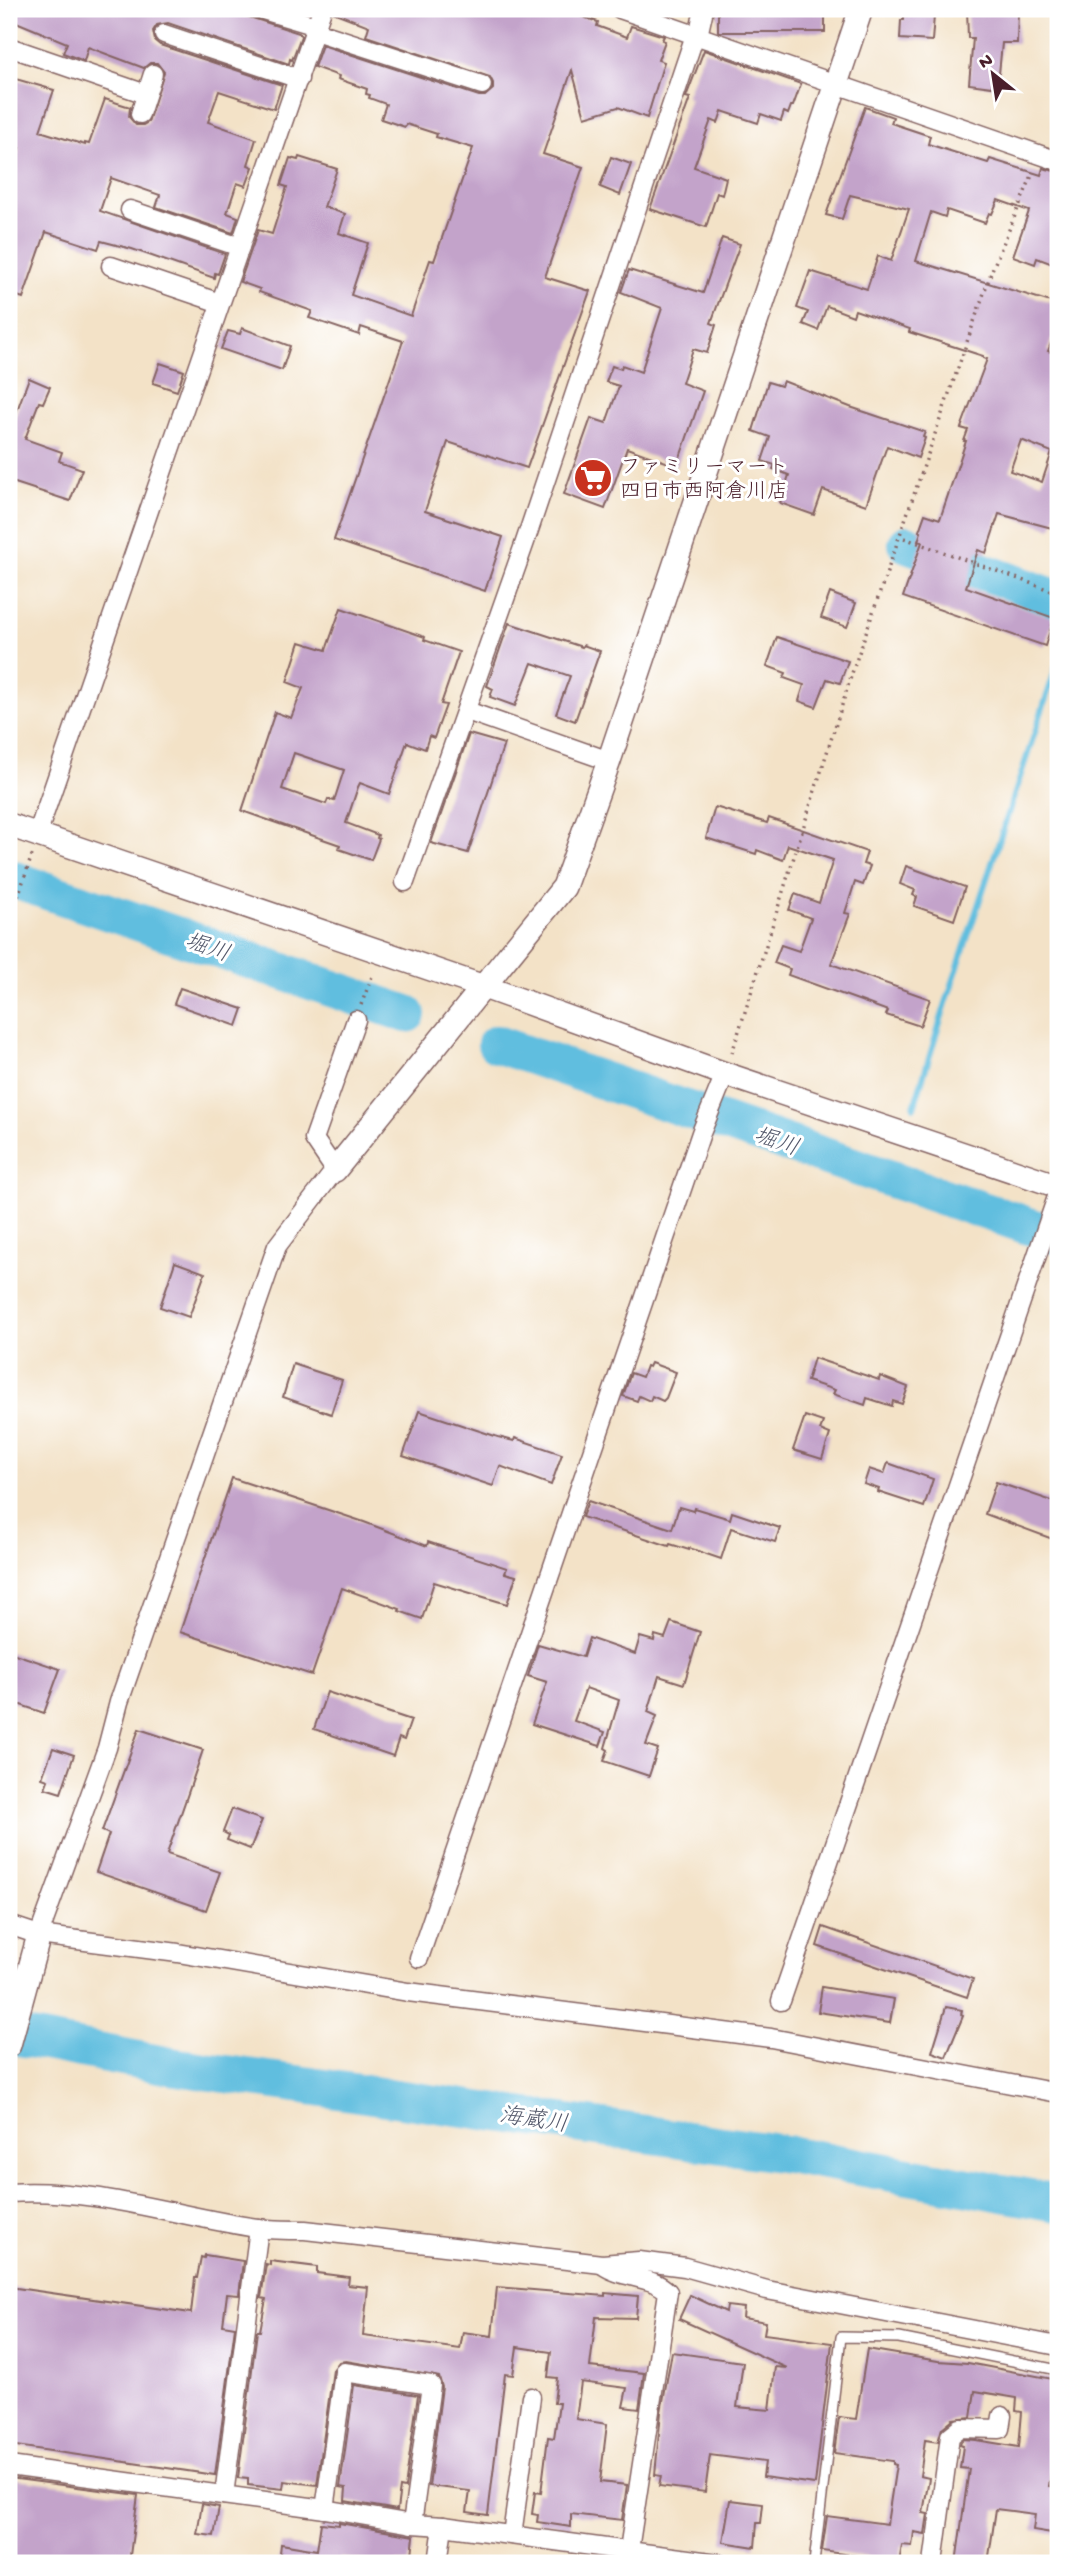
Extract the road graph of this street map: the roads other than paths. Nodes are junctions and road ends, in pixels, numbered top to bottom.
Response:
1 (259, 9) edge
2 (620, 9) edge
3 (704, 9) edge
4 (861, 9) edge
5 (318, 22) edge
6 (164, 34) dead end
7 (696, 35) junction
8 (9, 47) edge
9 (153, 74) dead end
10 (299, 79) junction
11 (835, 83) junction
12 (482, 85) dead end
13 (146, 94) junction
14 (140, 114) dead end
15 (1058, 161) edge
16 (130, 209) dead end
17 (240, 247) junction
18 (111, 266) dead end
19 (220, 303) junction
20 (467, 711) junction
21 (609, 761) junction
22 (9, 825) edge
23 (35, 843) junction
24 (405, 882) dead end
25 (484, 987) junction
26 (356, 1020) road end
27 (721, 1081) junction
28 (335, 1170) junction
29 (1057, 1195) edge
30 (9, 1925) edge
31 (38, 1935) junction
32 (419, 1958) dead end
33 (781, 2001) dead end
34 (9, 2045) edge
35 (1058, 2093) edge
36 (9, 2193) edge
37 (259, 2228) junction
38 (602, 2264) junction
39 (1058, 2346) edge
40 (1058, 2370) edge
41 (531, 2397) dead end
42 (1002, 2416) dead end
43 (9, 2466) edge
44 (225, 2496) junction
45 (325, 2509) junction
46 (412, 2524) junction
47 (443, 2526) junction
48 (512, 2535) junction
49 (628, 2557) edge
50 (438, 2563) edge
51 (718, 2563) edge
52 (814, 2563) edge
53 (933, 2563) edge

1 - 5 street
2 - 7 street
3 - 7 street
4 - 11 street
5 - 10 street
5 - 12 street
6 - 10 street
7 - 11 street
7 - 20 street
8 - 13 street
9 - 13 street
10 - 17 street
11 - 15 street
11 - 21 street
13 - 14 street
16 - 17 street
17 - 19 street
18 - 19 street
19 - 23 street
20 - 21 street
20 - 24 street
21 - 25 street
22 - 23 street
23 - 25 street
25 - 27 street
25 - 28 street
26 - 28 street
27 - 29 street
27 - 32 street
28 - 31 street
29 - 33 street
30 - 31 street
31 - 34 street
31 - 35 street
36 - 37 street
37 - 38 street
37 - 44 street
38 - 39 street
38 - 49 street
40 - 52 lane
41 - 48 street
42 - 53 street
43 - 44 street
44 - 45 street
45 - 46 street
45 - 46 street
46 - 47 street
47 - 48 street
47 - 50 street
48 - 49 street
49 - 51 street

